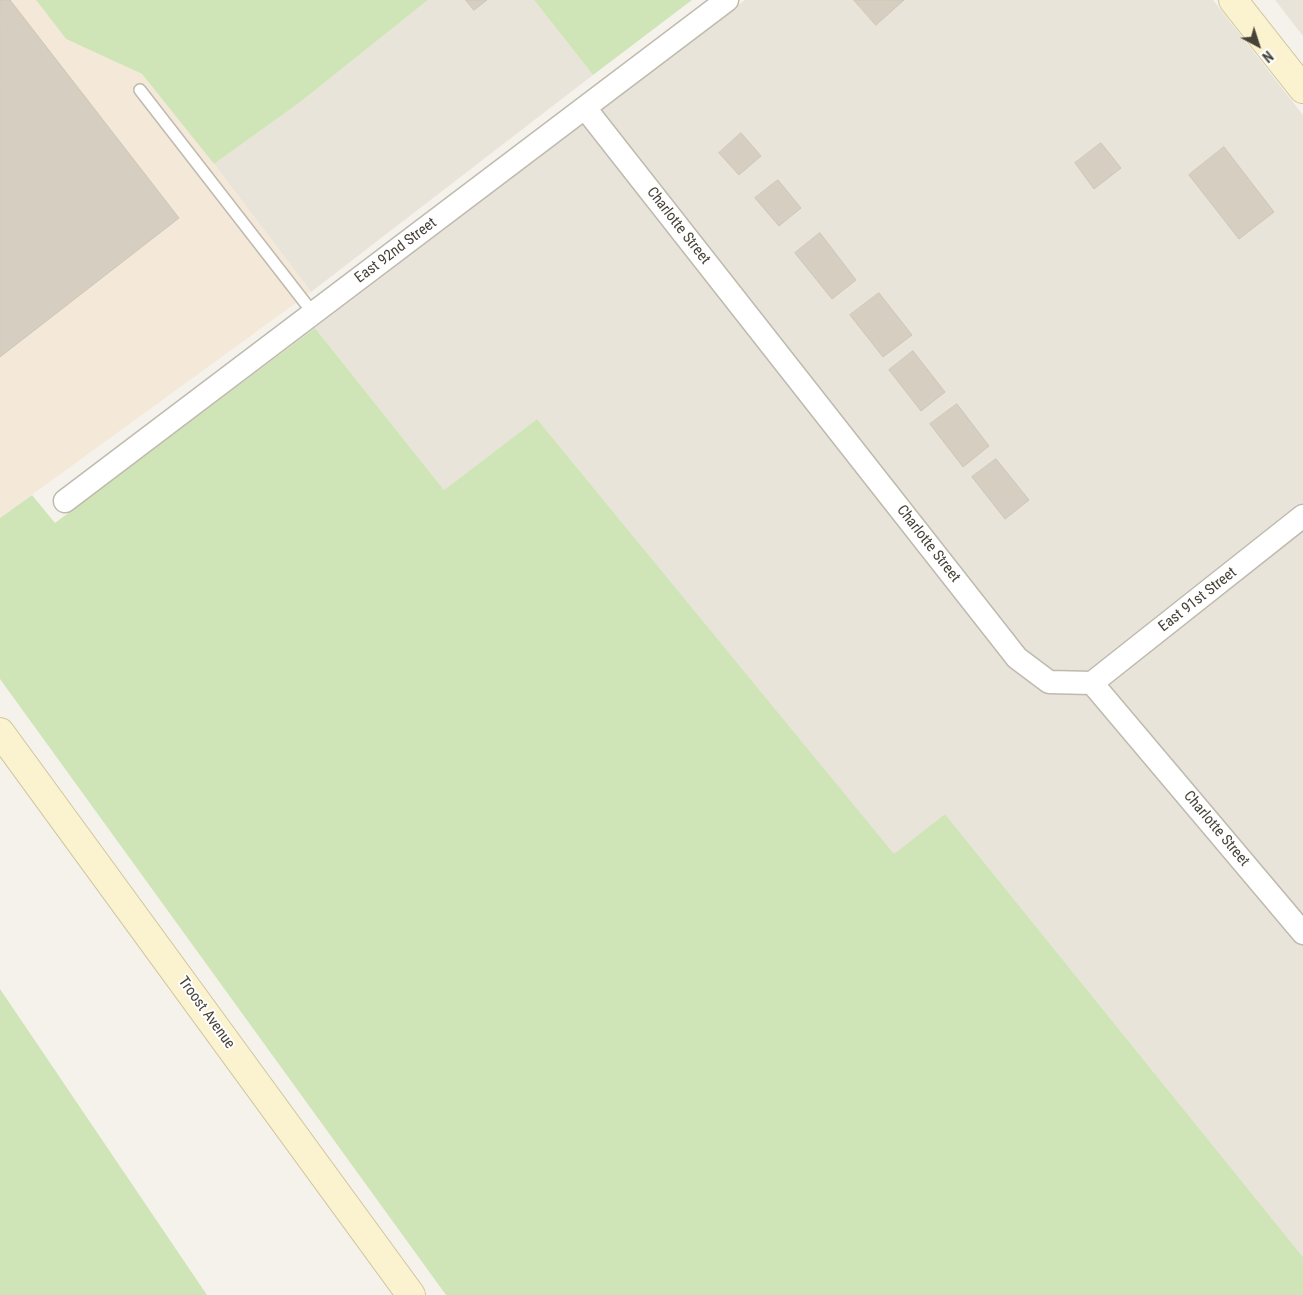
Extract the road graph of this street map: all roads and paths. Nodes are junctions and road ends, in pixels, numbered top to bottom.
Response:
1 (727, 0) edge
2 (1233, 0) edge
3 (1303, 89) edge
4 (140, 90) dead end
5 (585, 108) junction
6 (313, 313) junction
7 (65, 501) dead end
8 (1303, 516) edge
9 (1092, 683) junction
10 (0, 732) edge
11 (1303, 933) edge
12 (411, 1295) edge

1 - 5 street, East 92nd Street
2 - 3 main road
4 - 6 lane
5 - 6 street, East 92nd Street
5 - 9 street, Charlotte Street
6 - 7 street, East 92nd Street
8 - 9 street, East 91st Street
9 - 11 street, Charlotte Street
10 - 12 main road, Troost Avenue

